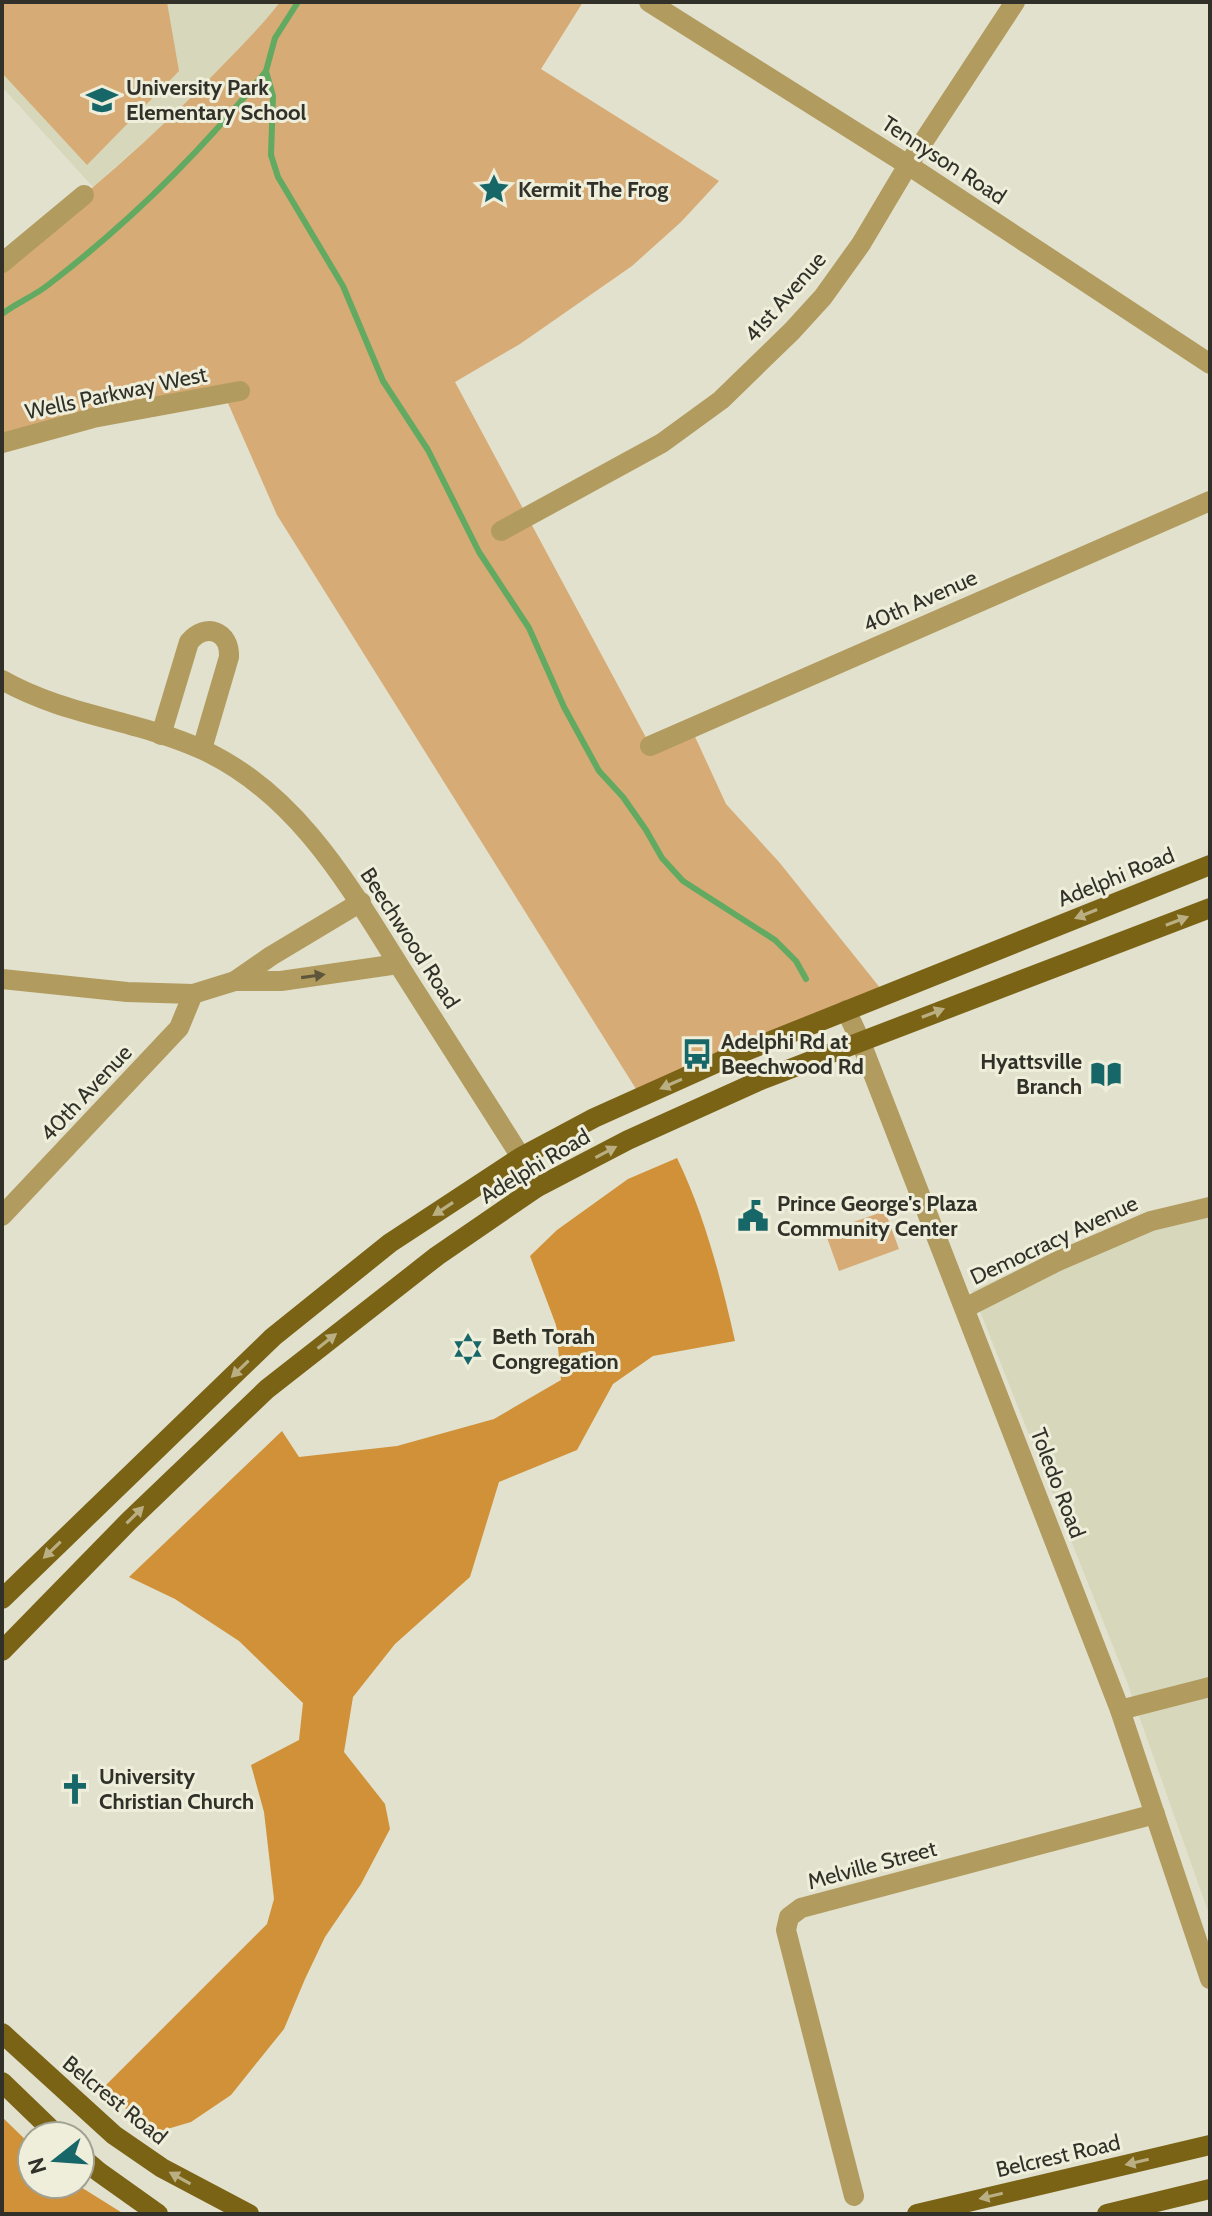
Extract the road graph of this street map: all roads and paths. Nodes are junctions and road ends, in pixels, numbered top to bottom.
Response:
1 (649, 2) edge
2 (1015, 2) edge
3 (908, 165) junction
4 (84, 195) dead end
5 (2, 263) edge
6 (1210, 364) edge
7 (240, 391) dead end
8 (2, 443) edge
9 (1210, 501) edge
10 (501, 531) dead end
11 (2, 680) edge
12 (161, 735) junction
13 (650, 746) dead end
14 (202, 749) junction
15 (1210, 865) edge
16 (361, 902) junction
17 (1210, 908) edge
18 (398, 964) junction
19 (2, 979) edge
20 (235, 981) junction
21 (193, 994) junction
22 (846, 1010) junction
23 (860, 1040) junction
24 (521, 1157) junction
25 (536, 1188) junction
26 (1210, 1207) edge
27 (2, 1216) edge
28 (965, 1308) junction
29 (2, 1599) edge
30 (2, 1651) edge
31 (1210, 1687) edge
32 (1120, 1710) junction
33 (1155, 1814) junction
34 (1210, 1979) edge
35 (2, 2033) edge
36 (2, 2082) edge
37 (41, 2120) edge
38 (1210, 2145) edge
39 (96, 2169) edge
40 (1210, 2189) edge
41 (854, 2196) dead end
42 (158, 2214) edge
43 (249, 2214) edge
44 (917, 2214) edge
45 (1107, 2214) edge

1 - 3 street, Tennyson Road
2 - 3 street, 41st Avenue
3 - 6 street, Tennyson Road
3 - 10 street, 41st Avenue
4 - 5 street
7 - 8 street, Wells Parkway West
9 - 13 street, 40th Avenue
11 - 12 street, Beechwood Road
12 - 14 street, Beechwood Road
12 - 14 street
14 - 16 street, Beechwood Road
15 -> 22 main road, Adelphi Road
16 - 18 street, Beechwood Road
16 - 20 street
23 -> 17 main road, Adelphi Road
20 -> 18 street
18 - 24 street, Beechwood Road
19 - 21 street
20 - 21 street
21 - 27 street, 40th Avenue
22 - 23 street, Toledo Road
22 -> 24 main road, Adelphi Road
25 -> 23 main road, Adelphi Road
23 - 28 street, Toledo Road
24 - 25 street, Beechwood Road
24 -> 29 main road, Adelphi Road
30 -> 25 main road, Adelphi Road
26 - 28 street, Democracy Avenue
28 - 32 street, Toledo Road
31 - 32 street
32 - 33 street, Toledo Road
33 - 34 street, Toledo Road
33 - 41 street, Melville Street
43 -> 35 main road, Belcrest Road
36 - 37 main road
38 -> 44 main road, Belcrest Road
39 - 42 main road
40 - 45 main road

